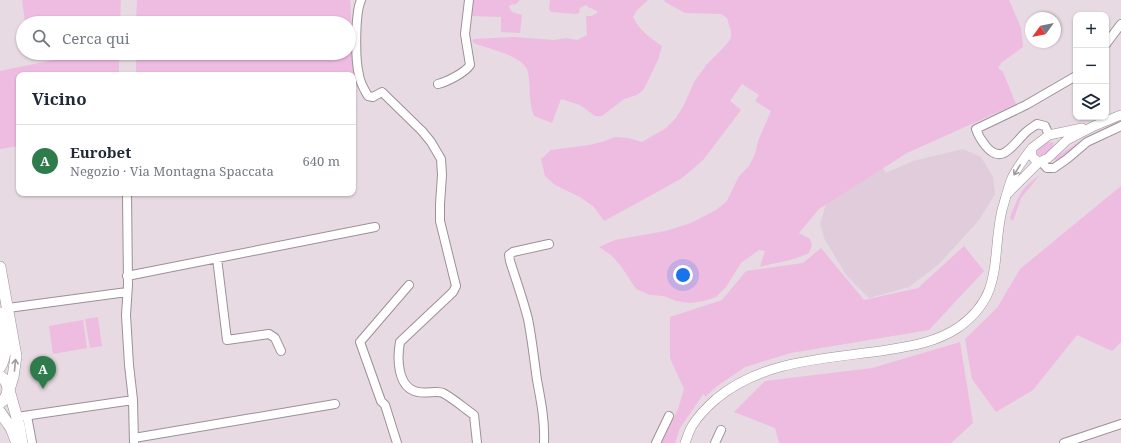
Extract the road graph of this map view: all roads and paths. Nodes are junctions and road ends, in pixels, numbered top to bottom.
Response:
1 (361, 0) edge
2 (469, 0) edge
3 (1121, 24) edge
4 (1109, 40) edge
5 (1073, 78) edge
6 (438, 84) dead end
7 (1121, 115) edge
8 (1094, 126) junction
9 (1121, 126) edge
10 (1048, 136) junction
11 (1032, 148) junction
12 (1055, 150) junction
13 (1043, 161) junction
14 (1007, 194) junction
15 (127, 196) edge
16 (375, 227) dead end
17 (549, 244) dead end
18 (217, 258) junction
19 (0, 267) edge
20 (127, 276) junction
21 (409, 285) dead end
22 (127, 292) junction
23 (4, 311) edge
24 (281, 351) dead end
25 (0, 367) edge
26 (0, 376) edge
27 (8, 390) junction
28 (133, 400) junction
29 (0, 403) edge
30 (335, 404) dead end
31 (0, 412) edge
32 (22, 416) junction
33 (670, 416) dead end
34 (1121, 424) edge
35 (721, 430) dead end
36 (134, 441) edge
37 (17, 443) edge
38 (22, 443) edge
39 (32, 443) edge
40 (397, 443) edge
41 (477, 443) edge
42 (544, 443) edge
43 (656, 443) edge
44 (685, 443) edge
45 (715, 443) edge
46 (1064, 443) edge

1 - 41 street
2 - 6 street
3 - 4 street
5 - 10 street
7 - 8 street
8 - 10 street
8 - 12 street
9 - 13 street
10 - 11 street
10 - 12 street
11 - 13 street
11 -> 14 street
12 - 13 street
13 - 14 street
14 - 44 street
15 - 20 street
16 - 18 street
17 - 42 street
18 - 20 street
18 - 24 street
19 - 23 main road
20 - 22 street
21 - 40 street
22 - 23 street
22 - 28 street
23 - 25 main road
27 -> 23 main road
26 - 27 main road
27 - 29 main road
27 - 32 main road
28 - 32 street
28 - 36 street
30 - 36 street
31 - 37 main road
32 - 38 main road
32 - 39 street
33 - 43 street
34 - 46 street
35 - 45 street

